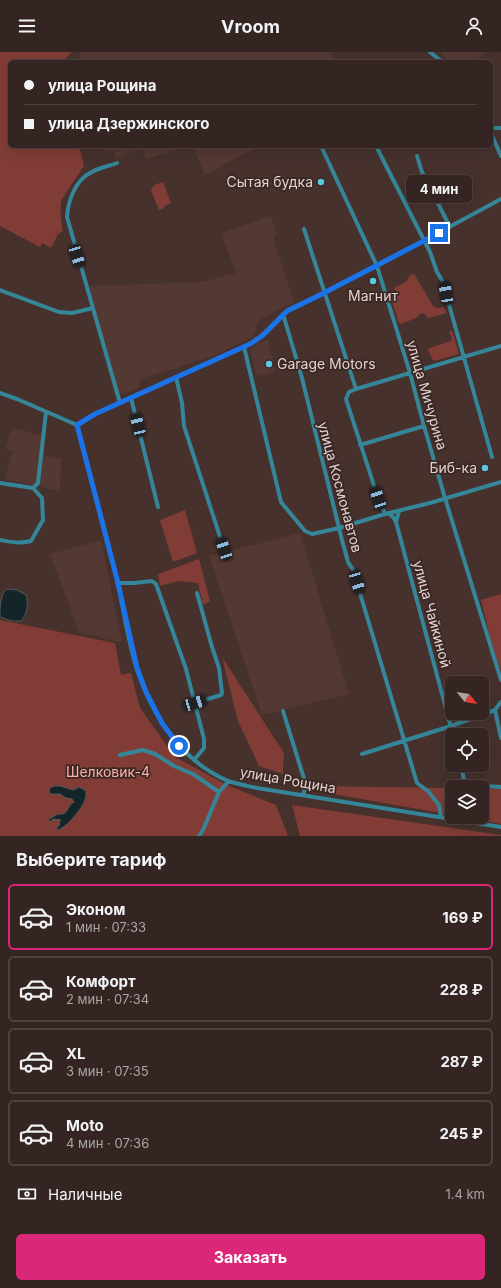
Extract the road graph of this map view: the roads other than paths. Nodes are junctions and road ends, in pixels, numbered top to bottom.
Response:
1 (430, 52) edge
2 (440, 60) edge
3 (493, 138) edge
4 (322, 148) edge
5 (377, 148) edge
6 (417, 156) dead end
7 (501, 156) edge
8 (117, 164) dead end
9 (501, 199) edge
10 (450, 227) junction
11 (304, 229) dead end
12 (424, 241) junction
13 (377, 266) junction
14 (0, 290) edge
15 (326, 292) junction
16 (93, 308) junction
17 (284, 314) junction
18 (501, 346) edge
19 (244, 347) junction
20 (464, 357) junction
21 (410, 373) junction
22 (176, 377) junction
23 (356, 389) junction
24 (0, 394) edge
25 (131, 398) junction
26 (120, 403) junction
27 (46, 412) junction
28 (77, 425) junction
29 (424, 426) junction
30 (360, 445) junction
31 (492, 457) dead end
32 (501, 482) edge
33 (0, 483) edge
34 (33, 488) junction
35 (445, 498) junction
36 (158, 507) dead end
37 (399, 511) junction
38 (387, 514) junction
39 (396, 522) junction
40 (339, 528) junction
41 (0, 540) edge
42 (224, 549) dead end
43 (118, 583) junction
44 (197, 593) dead end
45 (501, 680) edge
46 (501, 702) edge
47 (195, 703) junction
48 (495, 710) junction
49 (283, 711) dead end
50 (451, 726) junction
51 (501, 738) edge
52 (405, 740) junction
53 (120, 754) dead end
54 (362, 754) dead end
55 (194, 760) junction
56 (229, 781) junction
57 (489, 787) edge
58 (501, 787) edge
59 (219, 792) junction
60 (303, 795) junction
61 (441, 817) junction
62 (445, 817) edge
63 (487, 824) edge
64 (501, 827) edge
65 (199, 836) edge

1 - 2 street
3 - 7 street
4 - 13 street, улица Мичурина
5 - 12 street
6 - 10 street
8 - 16 street
9 - 10 street
10 - 12 street
11 - 15 street
12 - 13 street
12 - 20 street
13 - 15 street
13 - 21 street, улица Мичурина
14 - 16 street
15 - 17 street
15 - 23 street
16 - 26 street
17 - 19 street
17 - 40 street, улица Космонавтов
18 - 20 street
19 - 22 street
19 - 40 street
20 - 21 street
20 - 31 street
21 - 23 street
21 - 29 street, улица Мичурина
22 - 25 street
22 - 42 street
23 - 30 street, улица Чайкиной
24 - 27 street
25 - 26 street
25 - 36 street
26 - 28 street
27 - 28 street
27 - 34 street
28 - 43 street, улица Рощина
29 - 30 street
29 - 35 street, улица Мичурина
30 - 38 street, улица Чайкиной
32 - 35 street
33 - 34 street
34 - 41 street
35 - 37 street
35 - 45 street, улица Мичурина
37 - 38 street
37 - 39 street
38 - 39 street, улица Чайкиной
38 - 40 street
39 - 50 street, улица Чайкиной
40 - 52 street, улица Космонавтов
43 - 47 street
43 - 55 street, улица Рощина
44 - 47 street
46 - 48 street
47 - 55 street
48 - 50 street
48 - 51 street
49 - 60 street
50 - 52 street
52 - 54 street
52 - 61 street, улица Космонавтов
53 - 59 street
55 - 56 street, улица Рощина
56 - 59 street
56 - 60 street, улица Рощина
57 - 58 street
59 - 65 street
60 - 61 street, улица Рощина
61 - 62 street, улица Рощина
63 - 64 street, улица Рощина

